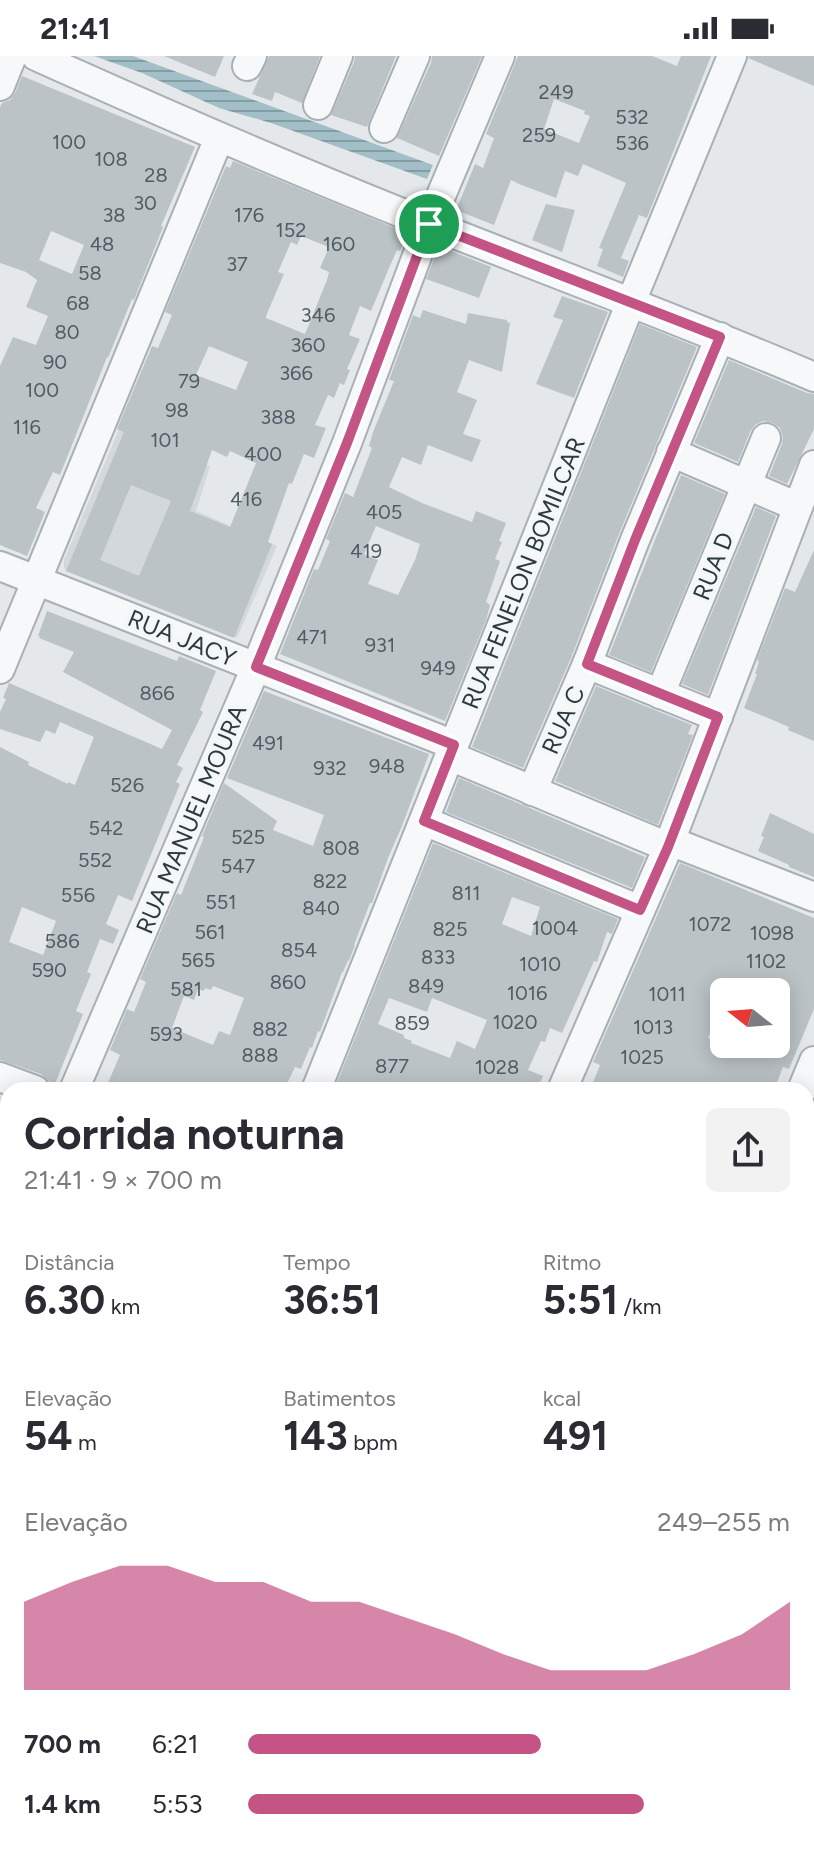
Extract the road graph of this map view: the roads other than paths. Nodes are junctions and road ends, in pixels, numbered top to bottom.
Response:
1 (12, 56) edge
2 (36, 56) edge
3 (338, 56) edge
4 (415, 56) edge
5 (500, 56) edge
6 (732, 56) edge
7 (0, 86) edge
8 (318, 105) dead end
9 (384, 128) dead end
10 (219, 138) junction
11 (429, 224) junction
12 (631, 302) junction
13 (720, 337) junction
14 (814, 377) edge
15 (766, 438) dead end
16 (671, 452) junction
17 (814, 465) edge
18 (747, 485) junction
19 (798, 507) junction
20 (0, 566) edge
21 (37, 580) junction
22 (587, 664) junction
23 (256, 667) junction
24 (0, 669) edge
25 (660, 694) junction
26 (718, 717) junction
27 (452, 751) junction
28 (532, 791) junction
29 (424, 821) junction
30 (669, 844) junction
31 (814, 897) edge
32 (640, 910) junction
33 (814, 1061) edge
34 (77, 1082) edge
35 (319, 1082) edge
36 (565, 1082) edge
37 (805, 1082) edge

1 - 7 street
2 - 10 street
3 - 8 street
4 - 9 street
5 - 11 street, RUA MANUEL MOURA
6 - 12 street, RUA FENELON BOMILCAR
10 - 11 street
10 - 21 street
11 - 12 street
11 - 23 street, RUA MANUEL MOURA
12 - 13 street
12 - 27 street, RUA FENELON BOMILCAR
13 - 14 street
13 - 16 street, RUA C
15 - 18 street, RUA D
16 - 18 street
16 - 22 street, RUA C
17 - 19 street
18 - 19 street
18 - 25 street, RUA D
19 - 26 street
20 - 21 street, RUA JACY
21 - 23 street, RUA JACY
21 - 24 street
22 - 25 street
22 - 28 street, RUA C
23 - 27 street, RUA JACY
23 - 34 street, RUA MANUEL MOURA
25 - 26 street
26 - 30 street
27 - 28 street, RUA JACY
27 - 29 street, RUA FENELON BOMILCAR
28 - 30 street, RUA JACY
29 - 32 street
29 - 35 street, RUA FENELON BOMILCAR
30 - 31 street, RUA JACY
30 - 32 street
32 - 36 street
33 - 37 street

